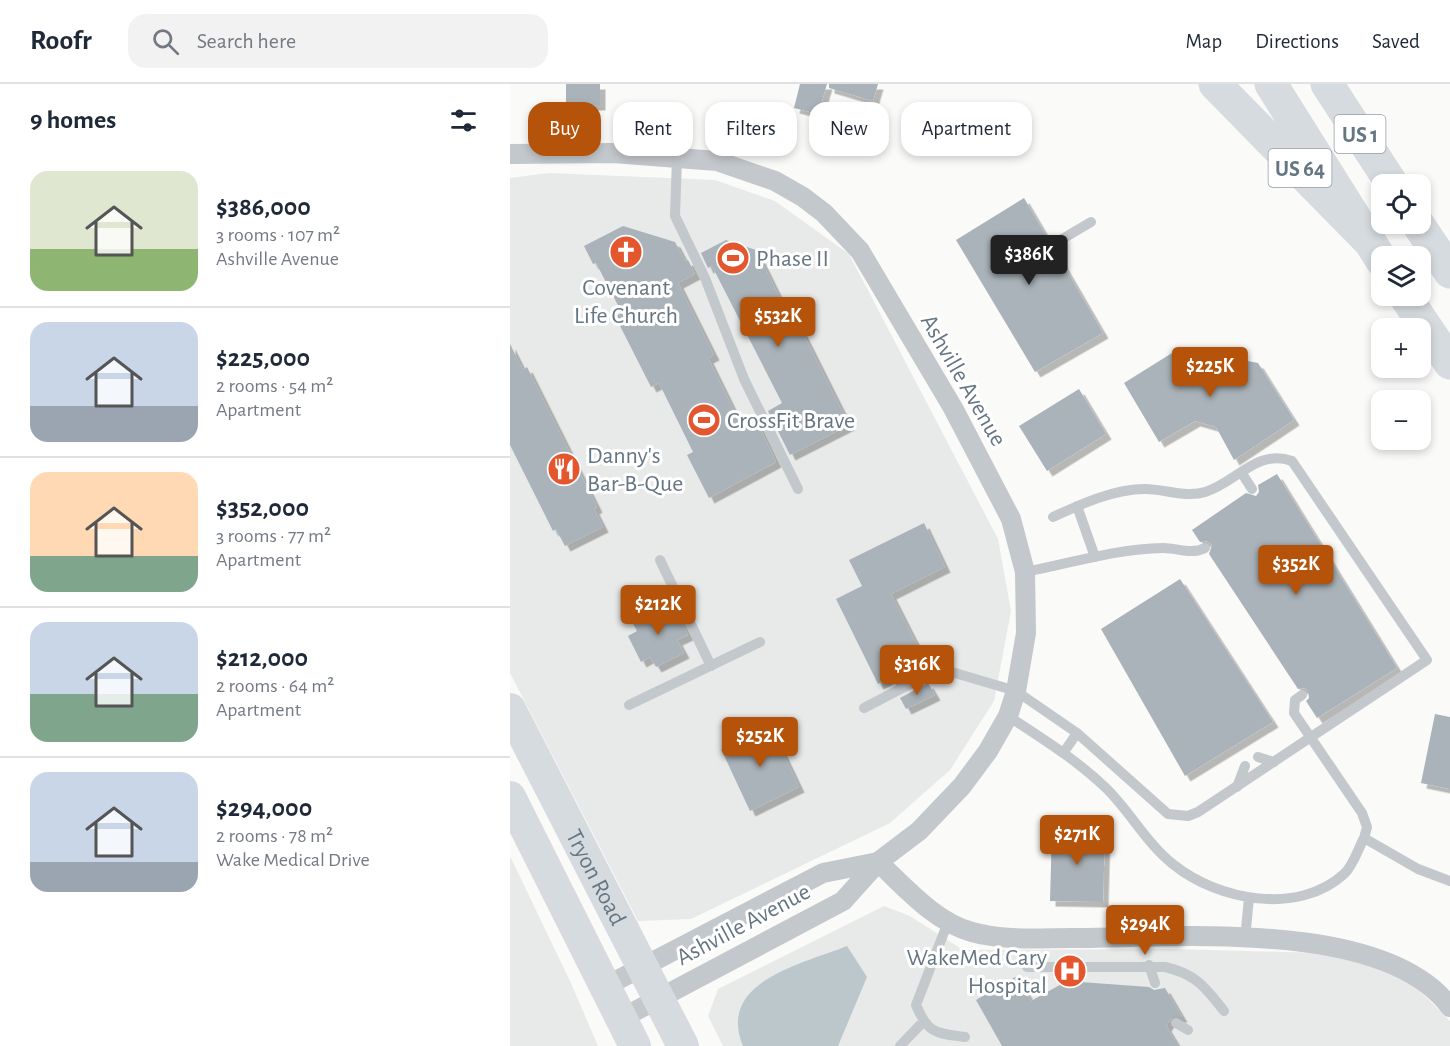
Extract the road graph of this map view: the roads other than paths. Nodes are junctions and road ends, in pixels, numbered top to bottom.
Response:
1 (1215, 84) edge
2 (1270, 84) edge
3 (1327, 84) edge
4 (510, 154) edge
5 (677, 158) junction
6 (1386, 174) edge
7 (1090, 222) dead end
8 (1425, 234) edge
9 (1052, 245) dead end
10 (1371, 246) edge
11 (1371, 247) edge
12 (1450, 272) edge
13 (1412, 306) edge
14 (1450, 363) edge
15 (1241, 472) junction
16 (798, 489) dead end
17 (1252, 489) dead end
18 (1077, 506) junction
19 (1053, 517) dead end
20 (1205, 548) dead end
21 (1095, 557) junction
22 (660, 560) dead end
23 (1025, 572) junction
24 (760, 642) dead end
25 (711, 666) junction
26 (1016, 690) junction
27 (1302, 695) dead end
28 (630, 705) dead end
29 (864, 708) dead end
30 (510, 709) edge
31 (1008, 716) junction
32 (1077, 733) junction
33 (1310, 738) junction
34 (1064, 752) junction
35 (1258, 757) dead end
36 (1274, 762) junction
37 (1245, 766) dead end
38 (1237, 787) junction
39 (510, 797) edge
40 (1364, 838) junction
41 (878, 862) junction
42 (1450, 881) edge
43 (1249, 898) junction
44 (948, 922) junction
45 (1245, 939) junction
46 (1149, 965) junction
47 (1028, 967) dead end
48 (642, 968) junction
49 (1155, 983) dead end
50 (606, 986) junction
51 (658, 998) junction
52 (1450, 1007) edge
53 (1224, 1011) dead end
54 (622, 1018) junction
55 (923, 1022) junction
56 (1176, 1023) dead end
57 (1188, 1030) dead end
58 (965, 1036) dead end
59 (635, 1046) edge
60 (683, 1046) edge
61 (900, 1046) edge

1 - 11 highway, US 64
2 - 10 highway, US 1
3 - 6 highway, US 1
4 - 5 street, Ashville Avenue
5 - 16 lane
5 - 23 street, Ashville Avenue
7 - 9 lane
8 - 12 highway
13 - 14 highway
15 - 17 lane
15 - 18 lane
15 - 33 lane
18 - 19 lane
18 - 21 lane
20 - 21 lane
21 - 23 lane
22 - 25 lane
23 - 26 street, Ashville Avenue
24 - 25 lane
25 - 28 lane
26 - 29 lane
26 - 31 street, Ashville Avenue
26 - 32 lane
27 - 33 lane
30 - 48 main road, Tryon Road
31 - 34 lane
31 - 41 street, Ashville Avenue
32 - 34 lane
32 - 38 lane
33 - 36 lane
33 - 40 lane
34 - 43 lane
35 - 36 lane
36 - 38 lane
37 - 38 lane
39 - 50 main road, Tryon Road
40 - 42 lane
40 - 43 lane
41 - 44 street
41 - 48 street, Ashville Avenue
41 - 51 street, Ashville Avenue
43 - 45 lane
44 - 45 street
44 - 55 lane
45 - 52 street
46 - 47 lane
46 - 49 lane
46 - 53 lane
48 - 50 street, Ashville Avenue
48 - 51 main road, Tryon Road
50 - 54 main road, Tryon Road
51 - 54 street, Ashville Avenue
51 - 60 main road, Tryon Road
54 - 59 main road, Tryon Road
55 - 58 lane
55 - 61 lane
56 - 57 lane

